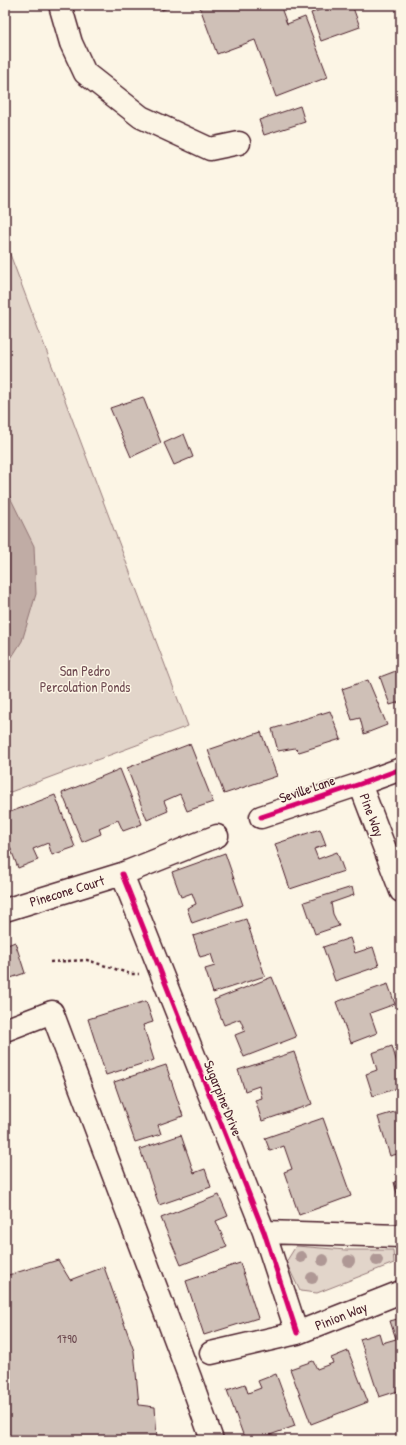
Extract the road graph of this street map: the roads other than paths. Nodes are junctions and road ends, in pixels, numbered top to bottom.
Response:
1 (60, 5) edge
2 (239, 143) dead end
3 (401, 768) edge
4 (360, 784) junction
5 (261, 817) dead end
6 (217, 836) dead end
7 (122, 874) junction
8 (401, 891) edge
9 (5, 910) edge
10 (5, 1030) edge
11 (264, 1232) junction
12 (401, 1236) edge
13 (401, 1292) edge
14 (297, 1333) junction
15 (211, 1353) dead end
16 (212, 1440) edge

1 - 2 street
3 - 4 street, Seville Lane
4 - 5 street, Seville Lane
4 - 8 street, Pine Way
6 - 7 street, Pinecone Court
7 - 9 street, Pinecone Court
7 - 11 street, Sugarpine Drive
10 - 16 street
11 - 12 street
11 - 14 street, Sugarpine Drive
13 - 14 street, Pinion Way
14 - 15 street, Pinion Way

